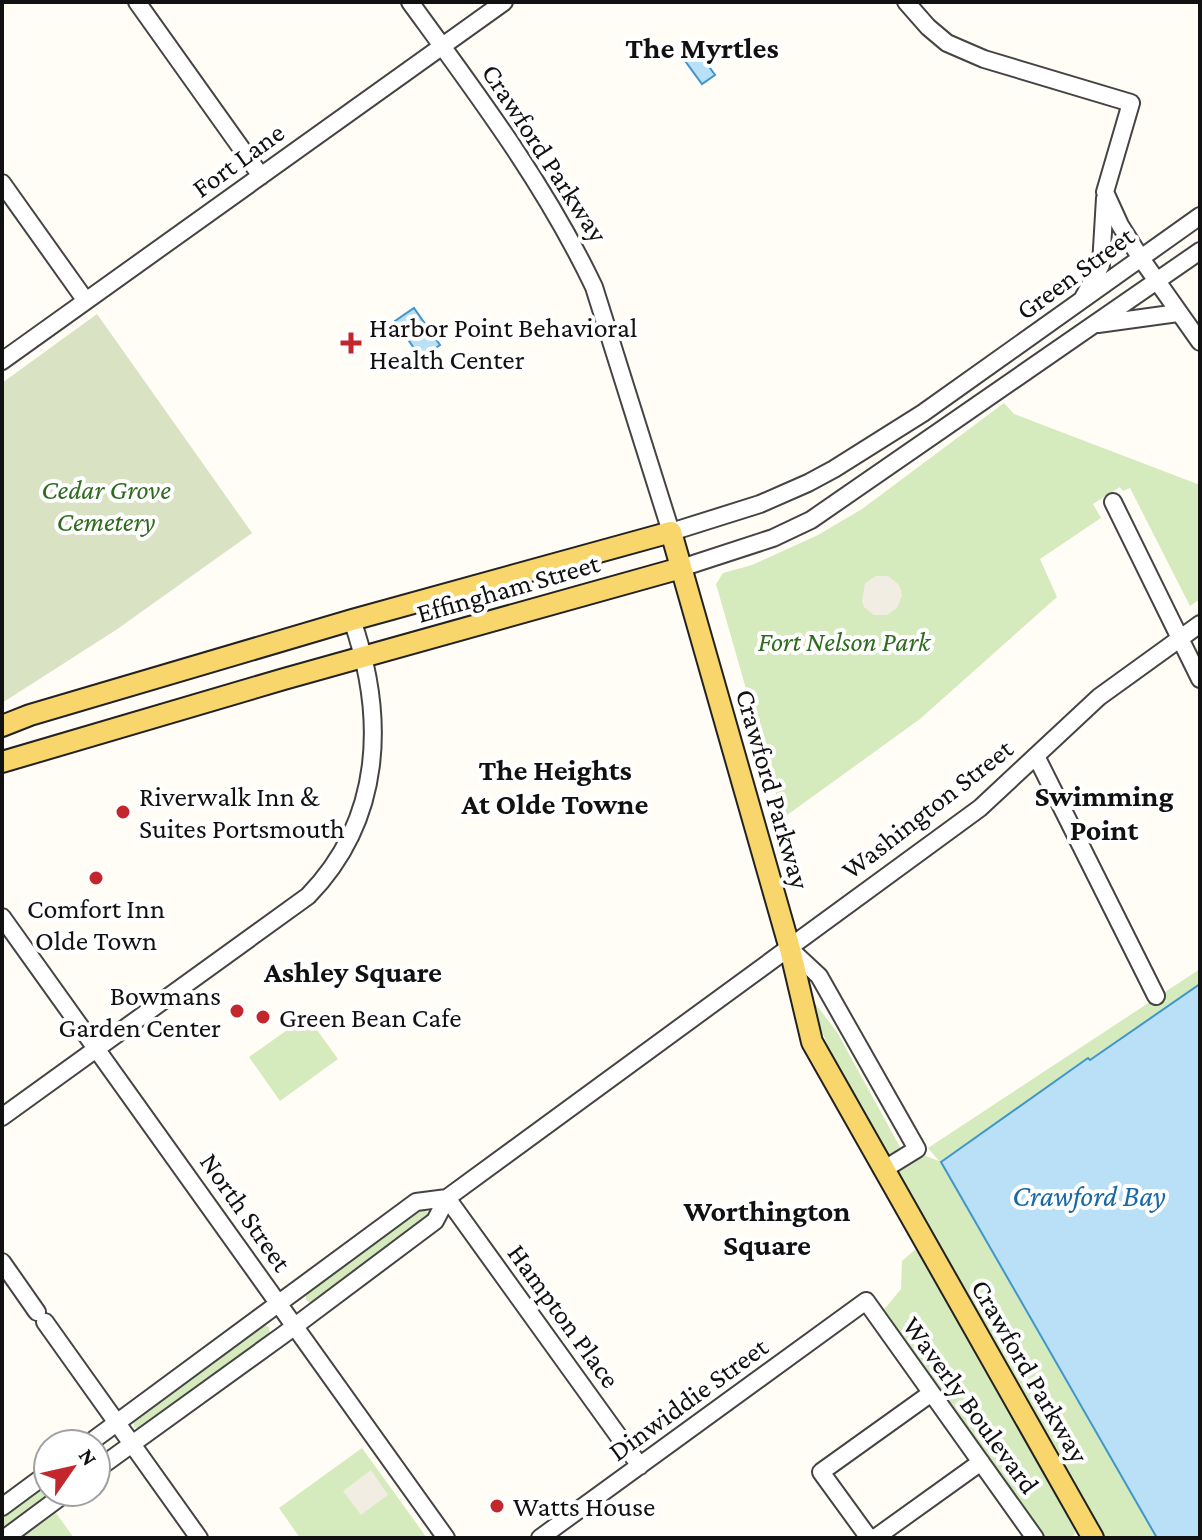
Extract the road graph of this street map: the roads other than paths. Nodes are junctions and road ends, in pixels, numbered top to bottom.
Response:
1 (137, 2) edge
2 (410, 2) edge
3 (504, 2) edge
4 (906, 2) edge
5 (442, 46) junction
6 (261, 176) junction
7 (2, 183) edge
8 (1105, 192) junction
9 (1200, 216) edge
10 (1200, 251) edge
11 (1140, 257) junction
12 (1157, 282) junction
13 (86, 301) junction
14 (1081, 303) junction
15 (1178, 313) junction
16 (1093, 325) junction
17 (1200, 342) edge
18 (2, 361) edge
19 (980, 371) joint
20 (994, 391) joint
21 (1113, 502) dead end
22 (671, 532) junction
23 (681, 568) junction
24 (352, 620) junction
25 (1200, 624) edge
26 (1180, 638) junction
27 (365, 657) junction
28 (1200, 679) edge
29 (2, 726) edge
30 (1036, 756) junction
31 (2, 762) edge
32 (2, 917) edge
33 (790, 949) junction
34 (1156, 996) dead end
35 (97, 1048) junction
36 (2, 1117) edge
37 (883, 1170) junction
38 (447, 1198) junction
39 (2, 1262) edge
40 (866, 1301) joint
41 (278, 1303) junction
42 (295, 1326) junction
43 (930, 1394) junction
44 (117, 1423) junction
45 (110, 1428) edge
46 (132, 1444) junction
47 (112, 1458) edge
48 (981, 1462) junction
49 (640, 1466) junction
50 (32, 1485) edge
51 (2, 1507) edge
52 (45, 1508) edge
53 (5, 1538) edge
54 (199, 1538) edge
55 (446, 1538) edge
56 (540, 1538) edge
57 (869, 1538) edge
58 (875, 1538) edge
59 (1035, 1538) edge
60 (1093, 1538) edge

1 - 6 street
2 - 5 street, Crawford Parkway
3 - 5 street, Fort Lane
4 - 8 street
5 - 6 street, Fort Lane
5 - 22 street, Crawford Parkway
6 - 13 street, Fort Lane
7 - 13 street
8 - 11 street
8 - 14 street
9 - 11 street, Green Street
10 - 12 street, Green Street
11 - 12 street
11 - 14 street, Green Street
12 - 15 street
12 - 16 street, Green Street
13 - 18 street, Fort Lane
14 - 19 street, Green Street
15 - 16 street
15 - 17 street
16 - 20 street, Green Street
19 - 22 street, Effingham Street
20 - 23 street, Effingham Street
21 - 26 street
22 - 23 main road, Crawford Parkway
22 - 24 main road, Effingham Street
23 - 27 main road, Effingham Street
23 - 33 main road, Crawford Parkway
24 - 27 street
24 - 29 main road, Effingham Street
25 - 26 street, Washington Street
26 - 28 street
26 - 30 street, Washington Street
27 - 31 main road, Effingham Street
27 - 35 street
30 - 33 street, Washington Street
30 - 34 street
32 - 35 street, North Street
33 - 37 main road, Crawford Parkway
33 - 37 street
33 - 38 street, Washington Street
35 - 36 street
35 - 41 street, North Street
37 - 60 main road, Crawford Parkway
38 - 41 street, Washington Street
38 - 42 street, Washington Street
38 - 49 street, Hampton Place
39 - 44 street
40 - 43 street, Waverly Boulevard
40 - 49 street, Dinwiddie Street
41 - 42 street, North Street
41 - 44 street, Washington Street
42 - 46 street, Washington Street
42 - 55 street, North Street
43 - 48 street, Waverly Boulevard
43 - 57 street
44 - 45 street, Washington Street
44 - 46 street
46 - 47 street, Washington Street
46 - 54 street
48 - 58 street
48 - 59 street, Waverly Boulevard
49 - 56 street, Dinwiddie Street
50 - 51 street
52 - 53 street

